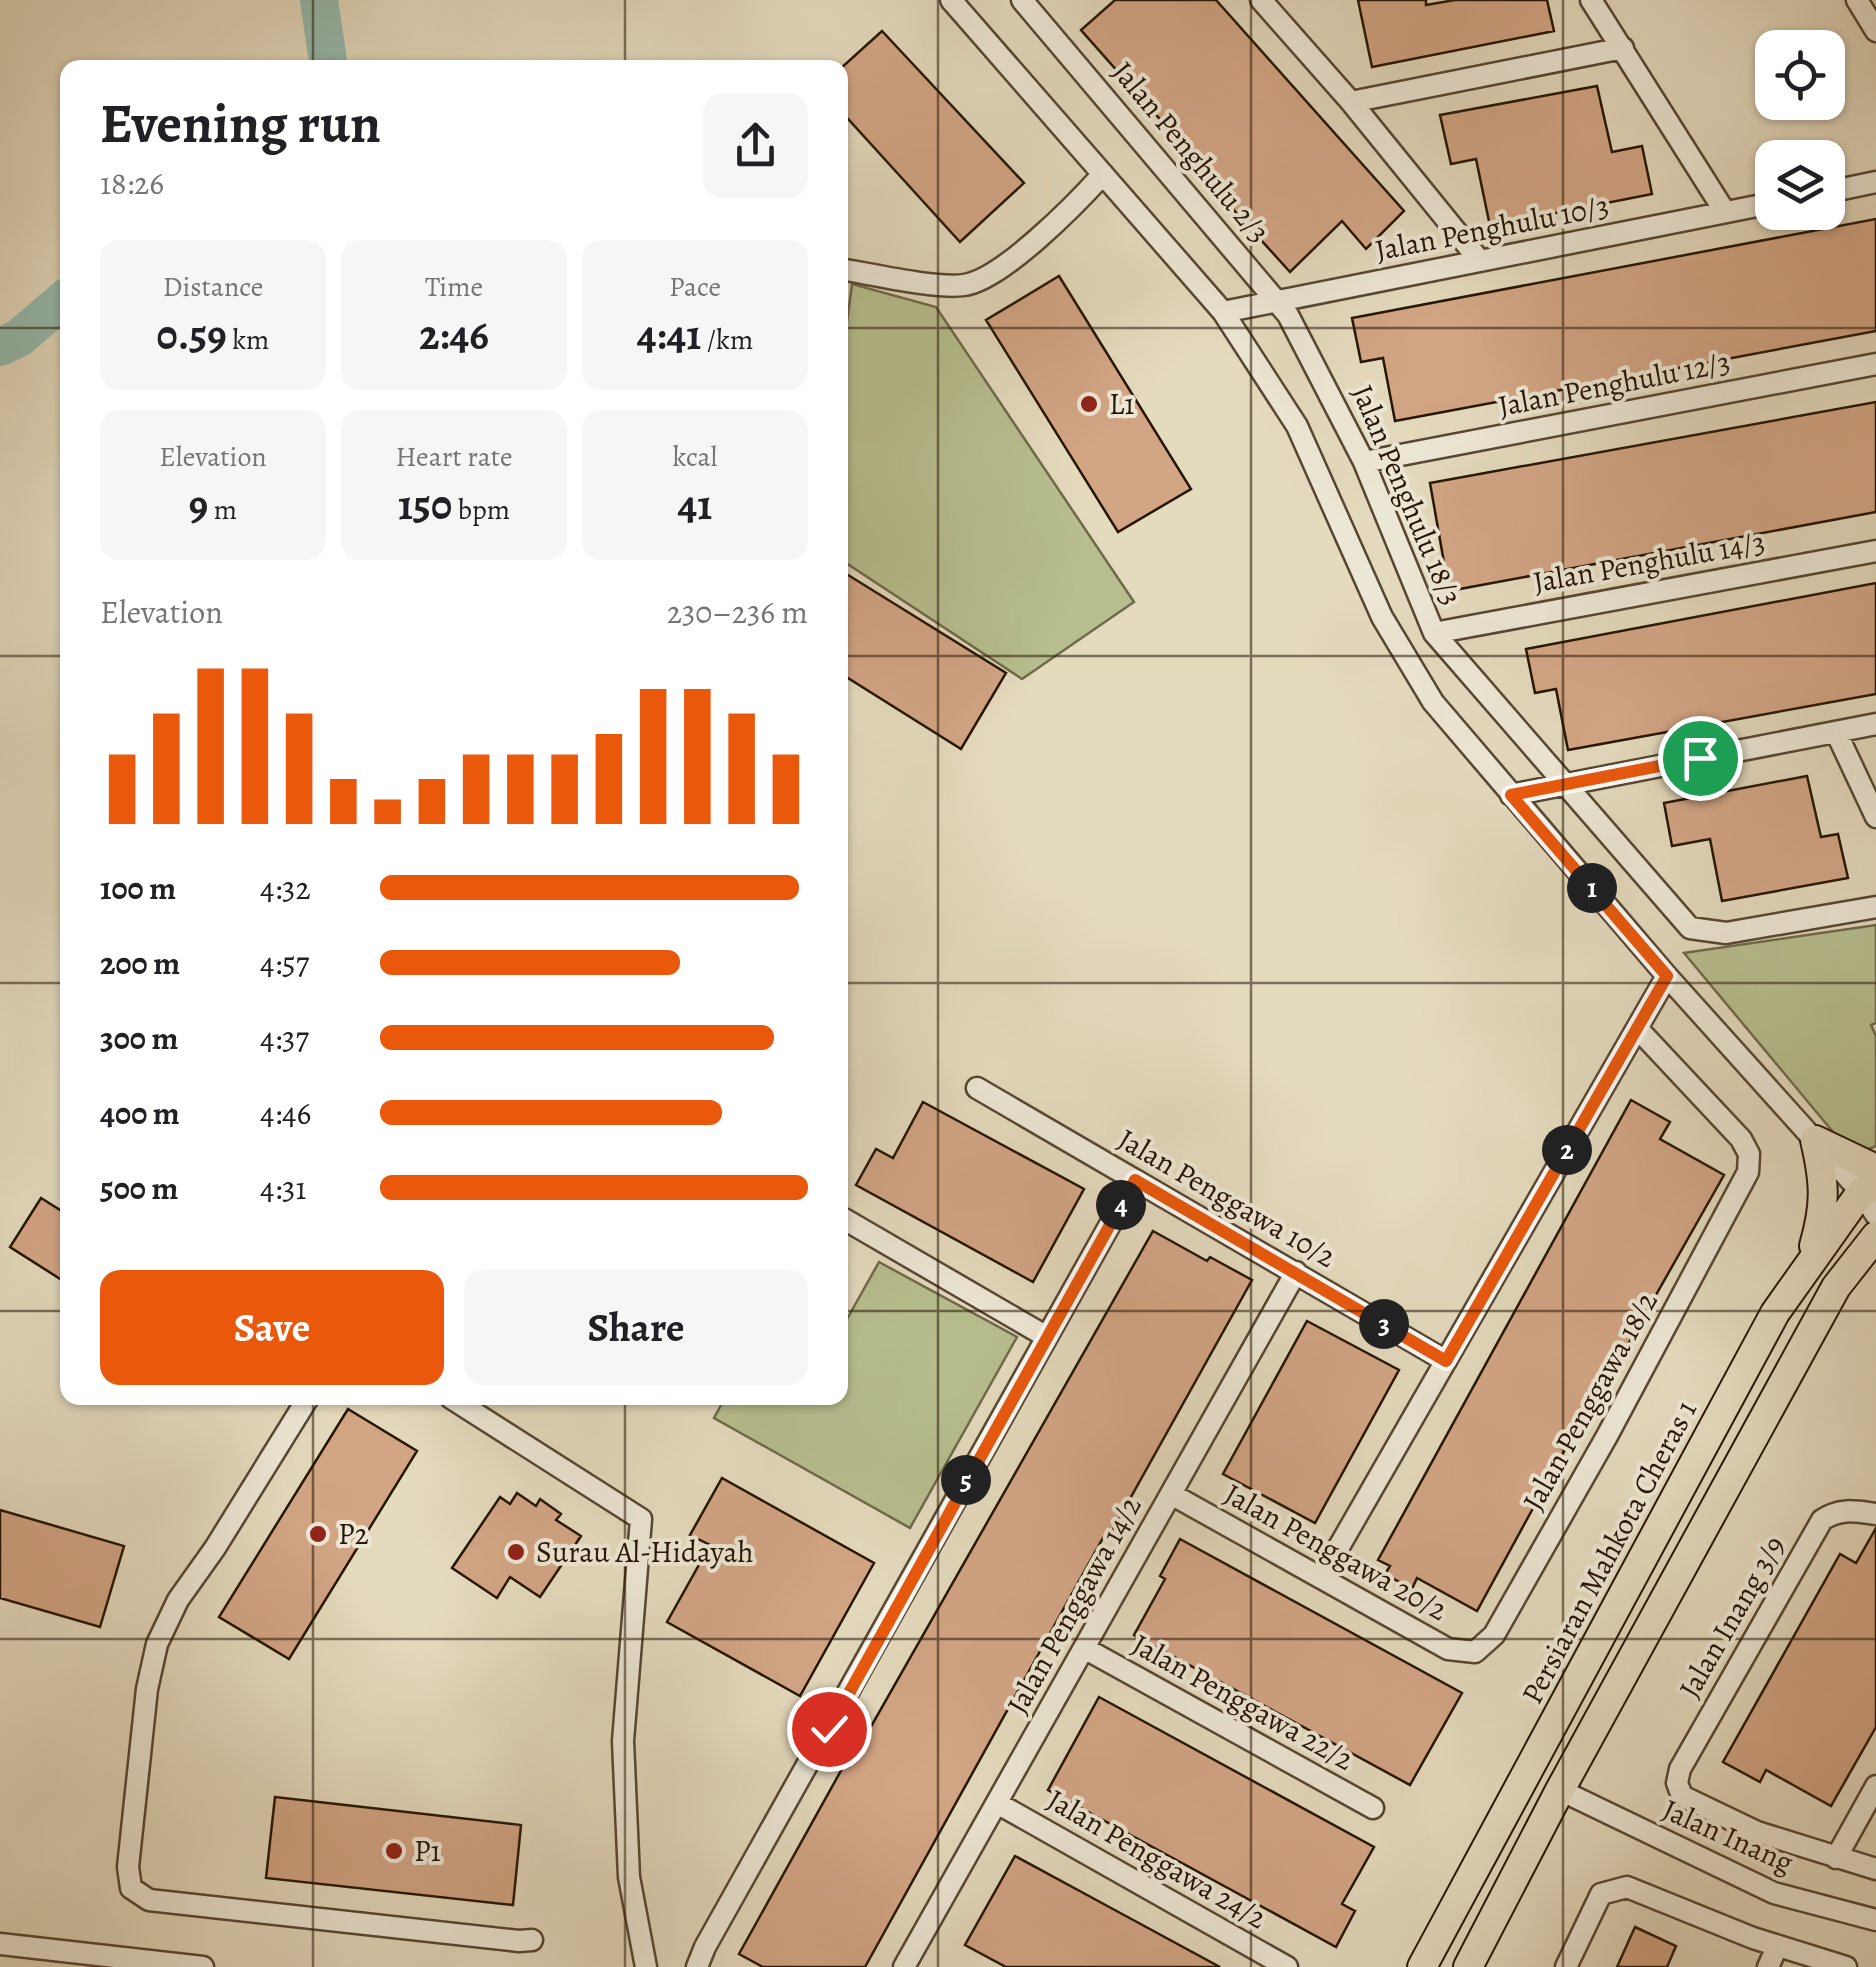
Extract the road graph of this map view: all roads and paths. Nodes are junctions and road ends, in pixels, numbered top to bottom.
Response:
1 (952, 0) edge
2 (1022, 0) edge
3 (1261, 0) edge
4 (1591, 0) edge
5 (1858, 0) edge
6 (1876, 31) edge
7 (1623, 48) junction
8 (1351, 102) junction
9 (1103, 174) junction
10 (1876, 182) edge
11 (1845, 188) edge
12 (1755, 205) edge
13 (1721, 208) junction
14 (1474, 254) junction
15 (848, 270) edge
16 (1278, 301) junction
17 (1223, 312) junction
18 (1307, 346) joint
19 (1876, 364) edge
20 (1364, 462) junction
21 (1876, 551) edge
22 (1434, 633) junction
23 (1876, 724) edge
24 (1836, 732) junction
25 (1564, 785) junction
26 (1511, 795) junction
27 (1876, 817) edge
28 (1876, 907) edge
29 (1667, 976) junction
30 (1637, 1028) junction
31 (976, 1088) dead end
32 (1814, 1140) junction
33 (1135, 1180) junction
34 (1872, 1190) edge
35 (848, 1221) edge
36 (1876, 1236) edge
37 (1809, 1264) junction
38 (1296, 1272) junction
39 (1047, 1337) junction
40 (1446, 1361) junction
41 (304, 1405) edge
42 (462, 1405) edge
43 (1171, 1494) junction
44 (1876, 1514) edge
45 (1321, 1578) junction
46 (1084, 1648) junction
47 (1475, 1652) joint
48 (1876, 1786) edge
49 (1560, 1790) junction
50 (996, 1803) junction
51 (1373, 1808) dead end
52 (1836, 1858) junction
53 (1876, 1869) edge
54 (1876, 1920) edge
55 (532, 1940) dead end
56 (0, 1944) edge
57 (1777, 1947) junction
58 (913, 1964) edge
59 (203, 1967) edge
60 (646, 1967) edge
61 (697, 1967) edge
62 (1287, 1967) edge
63 (1422, 1967) edge
64 (1468, 1967) edge
65 (1566, 1967) edge
66 (1768, 1967) edge
67 (1846, 1967) edge

1 - 9 street
2 - 16 street, Jalan Penghulu 2/3
3 - 8 street
4 - 7 street
5 - 6 street
7 - 8 street
7 - 13 street
8 - 14 street
9 - 15 street
9 - 17 street
10 - 11 street
12 - 13 street, Jalan Penghulu 10/3
13 - 14 street, Jalan Penghulu 10/3
14 - 16 street, Jalan Penghulu 10/3
16 - 17 street, Jalan Penghulu 10/3
16 - 18 street, Jalan Penghulu 2/3
17 - 26 street
18 - 20 street, Jalan Penghulu 18/3
19 - 20 street, Jalan Penghulu 12/3
20 - 22 street, Jalan Penghulu 18/3
21 - 22 street, Jalan Penghulu 14/3
22 - 25 street, Jalan Penghulu 18/3
23 - 24 street
24 - 25 street
24 - 27 street
25 - 26 street
25 - 28 street, Jalan Penghulu 18/3
26 - 29 street
29 - 30 street
29 - 32 street
30 - 40 street
30 - 47 street, Jalan Penggawa 18/2
31 - 33 street, Jalan Penggawa 10/2
32 - 34 main road
32 - 37 main road
33 - 38 street, Jalan Penggawa 10/2
33 - 39 street
34 - 37 main road, Persiaran Mahkota Cheras 1
35 - 39 street
36 - 49 main road
37 - 63 main road, Persiaran Mahkota Cheras 1
38 - 40 street, Jalan Penggawa 10/2
38 - 43 street, Jalan Penggawa 14/2
39 - 61 street
40 - 45 street
41 - 55 street
42 - 60 street
43 - 45 street, Jalan Penggawa 20/2
43 - 46 street, Jalan Penggawa 14/2
44 - 52 street, Jalan Inang 3/9
45 - 47 street, Jalan Penggawa 20/2
46 - 50 street, Jalan Penggawa 14/2
46 - 51 street, Jalan Penggawa 22/2
48 - 52 street
49 - 54 street, Jalan Inang
49 - 64 main road
50 - 58 street, Jalan Penggawa 14/2
50 - 62 street, Jalan Penggawa 24/2
52 - 53 street
56 - 59 street
57 - 65 street
57 - 66 street
57 - 67 street

